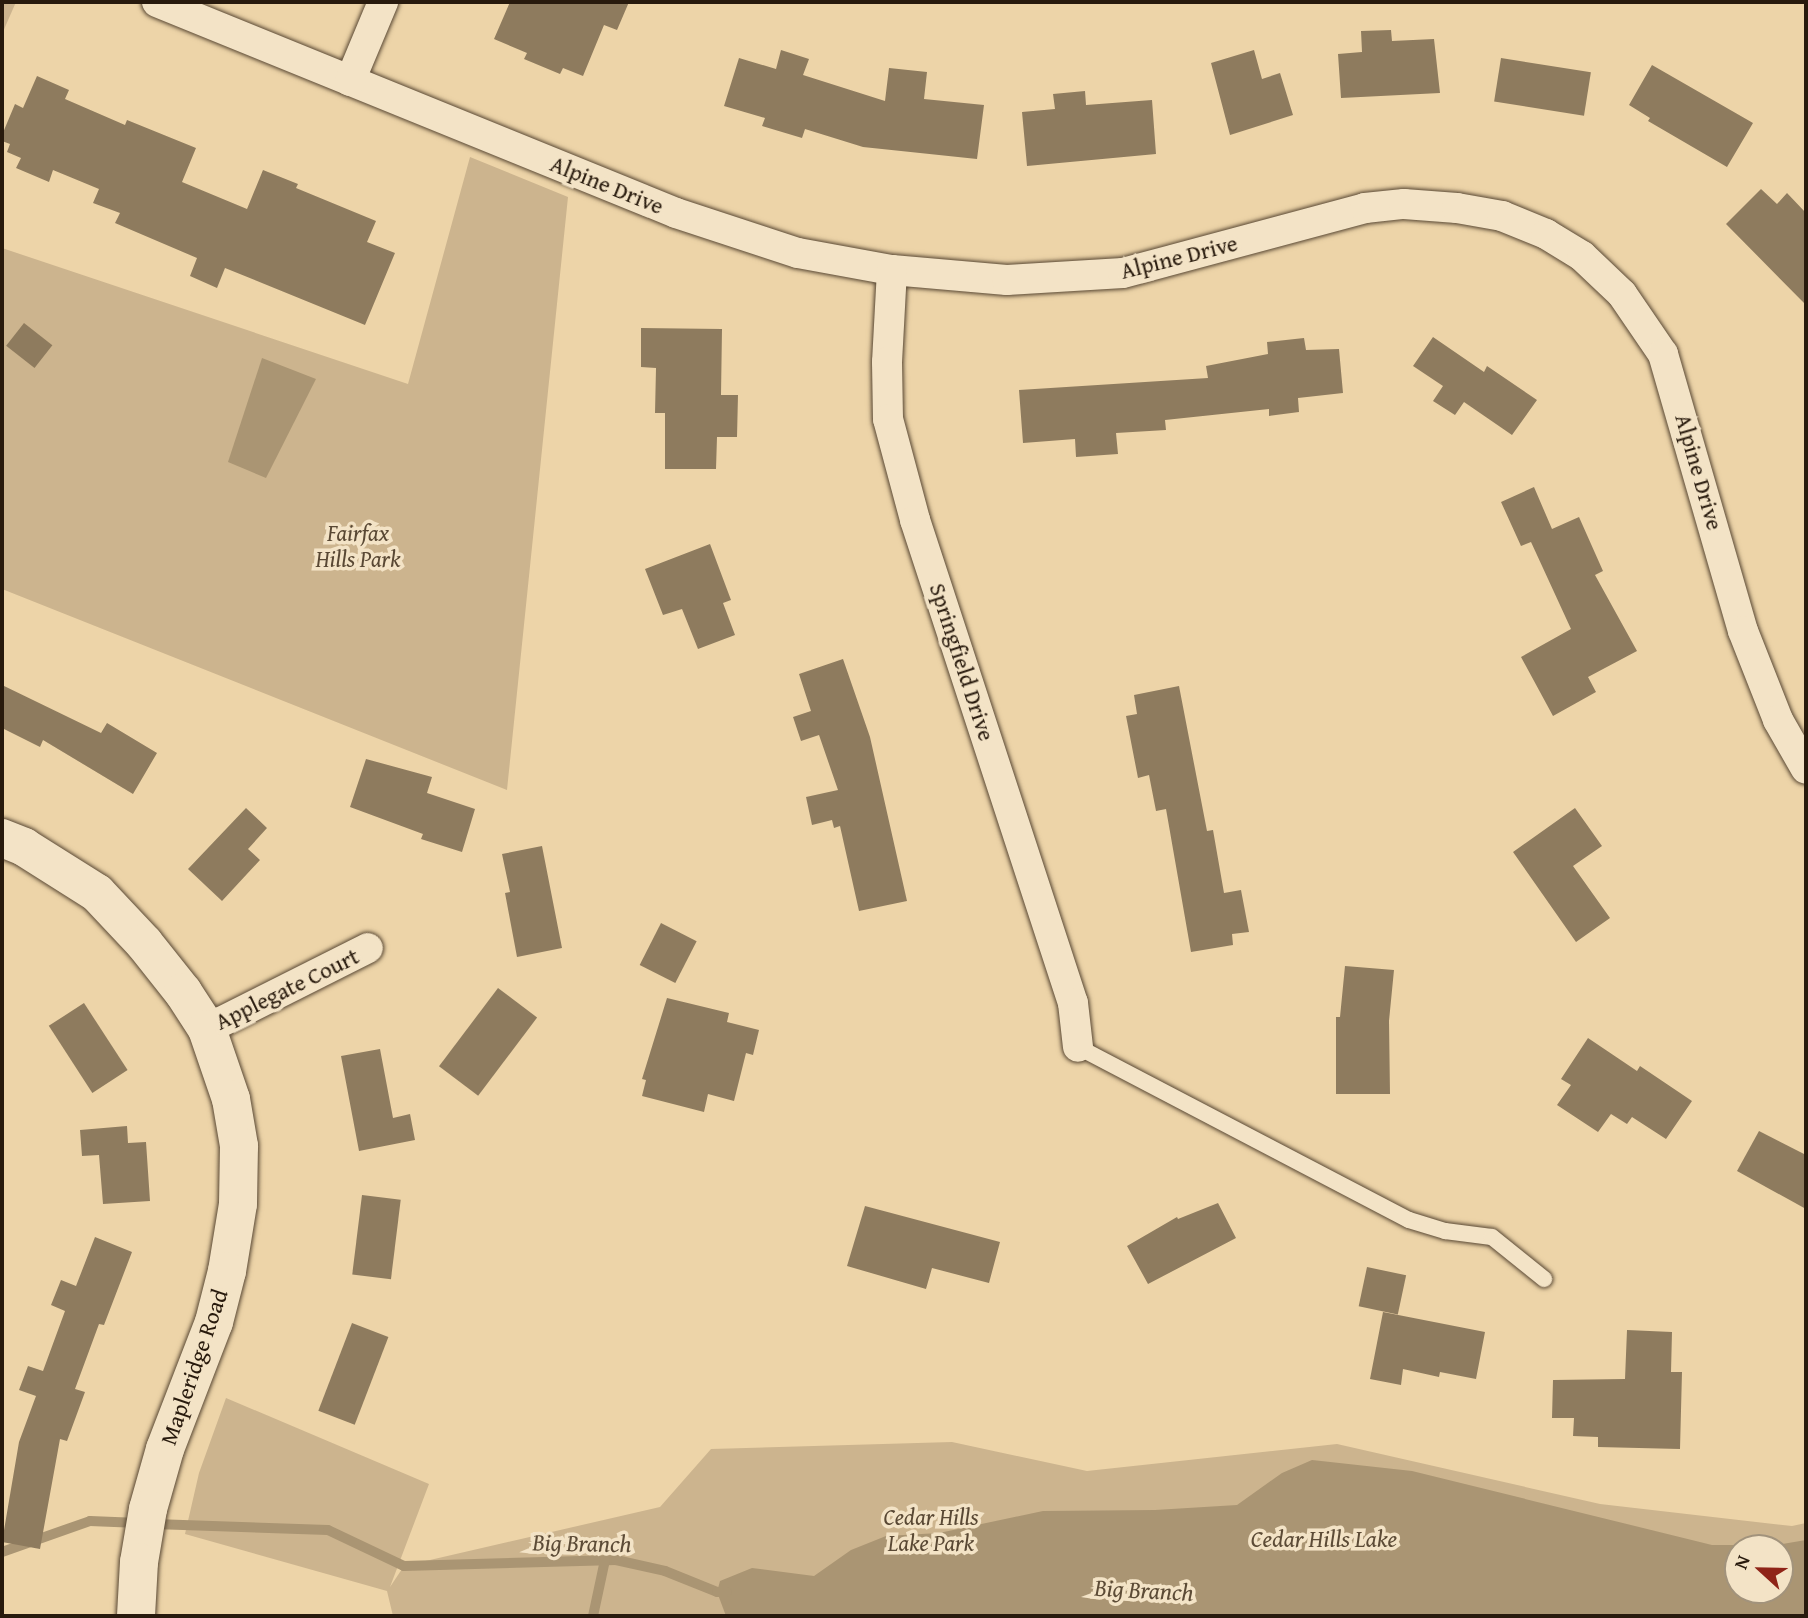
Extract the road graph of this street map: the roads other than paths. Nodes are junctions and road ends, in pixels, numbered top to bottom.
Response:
1 (157, 2) edge
2 (383, 2) edge
3 (350, 81) junction
4 (892, 270) junction
5 (1806, 769) edge
6 (2, 838) edge
7 (368, 948) dead end
8 (206, 1029) junction
9 (1078, 1047) joint
10 (1544, 1279) dead end
11 (136, 1616) edge

1 - 3 street, Alpine Drive
2 - 3 street
3 - 4 street, Alpine Drive
4 - 5 street, Alpine Drive
4 - 9 street, Springfield Drive
6 - 8 street, Mapleridge Road
7 - 8 street, Applegate Court
8 - 11 street, Mapleridge Road
9 - 10 lane

